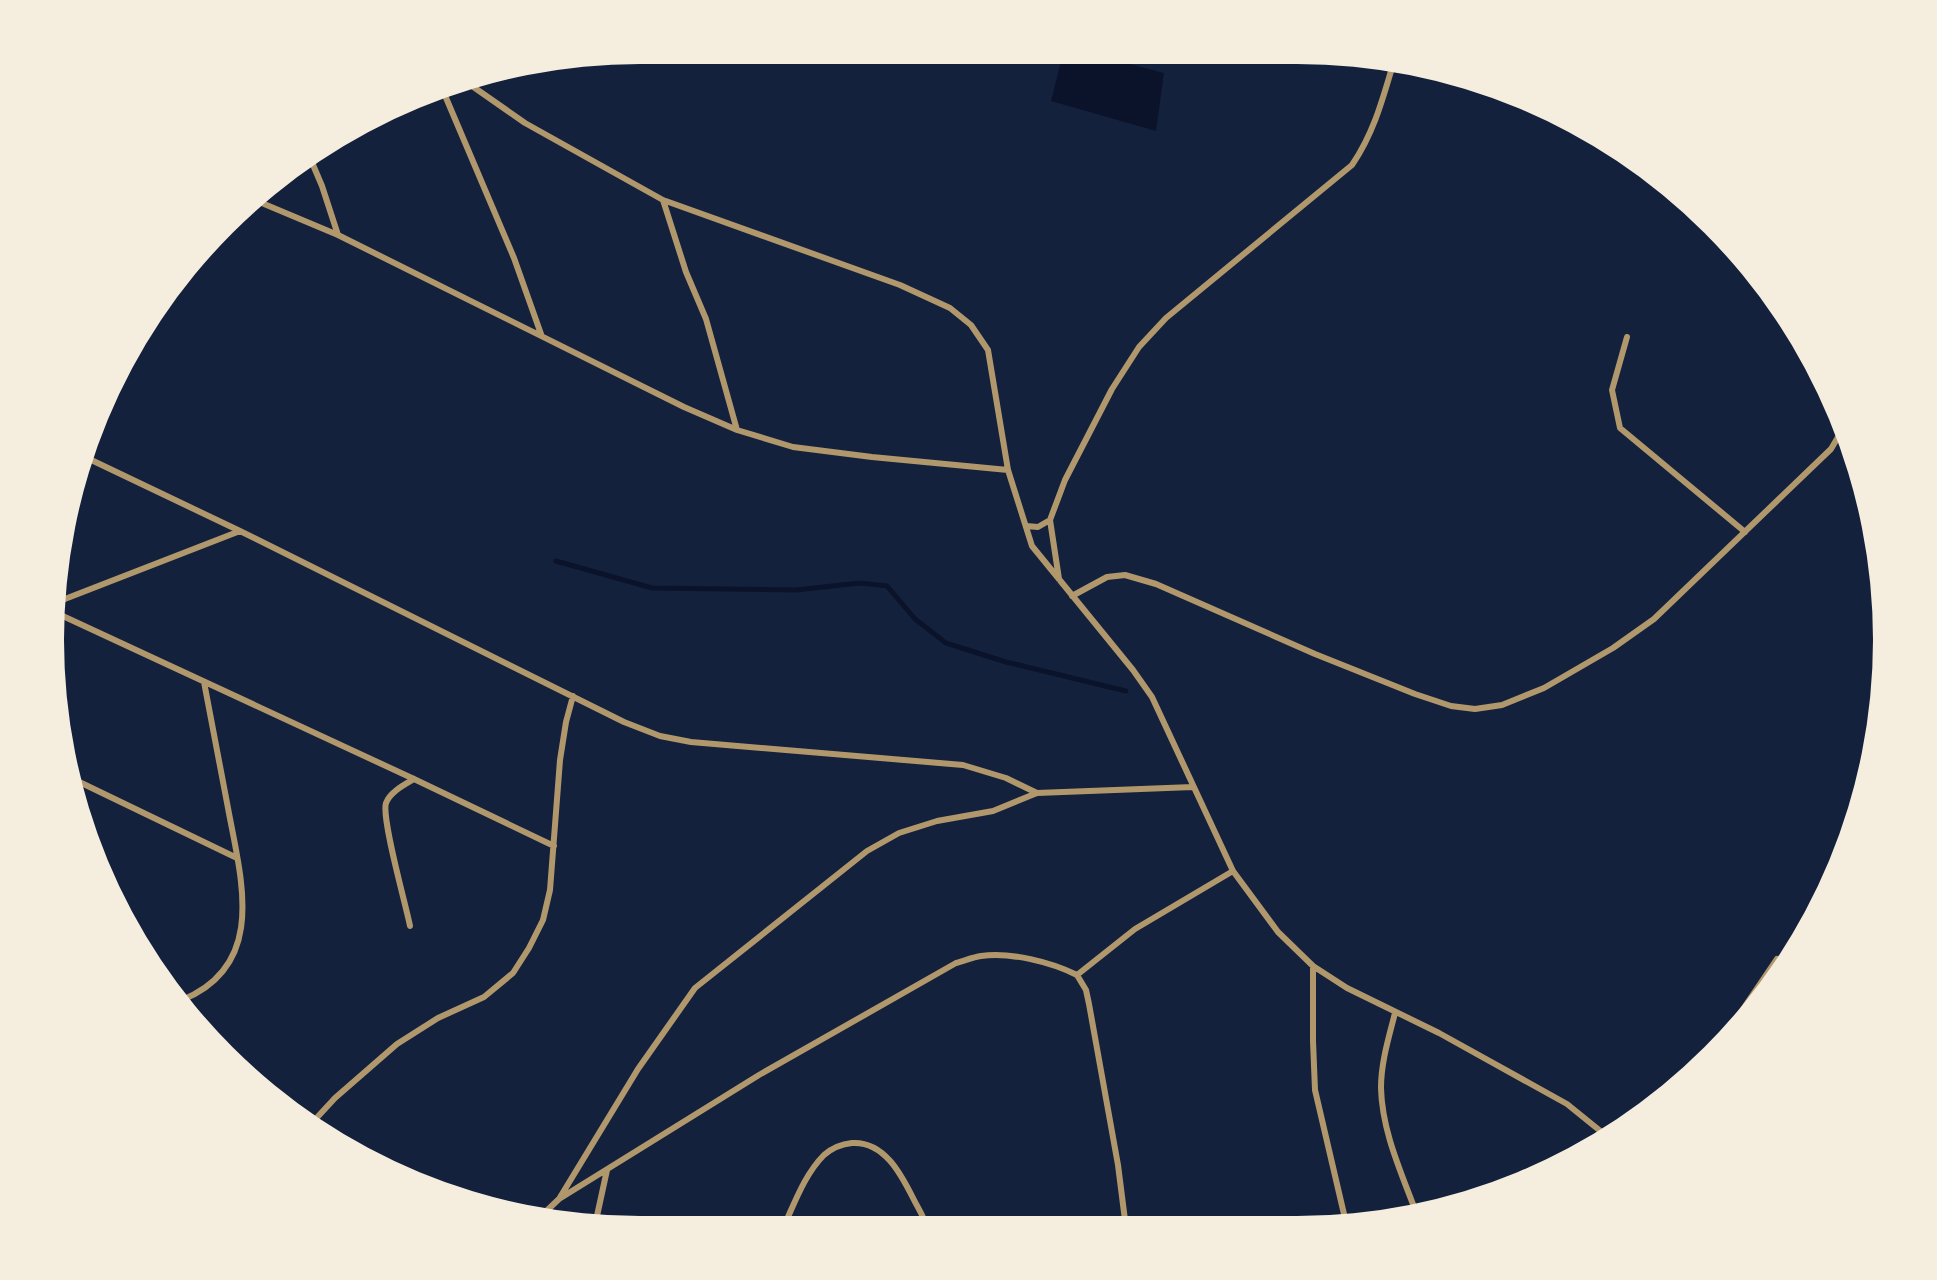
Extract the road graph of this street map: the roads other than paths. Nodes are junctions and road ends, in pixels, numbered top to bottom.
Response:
1 (1391, 72) edge
2 (476, 89) edge
3 (446, 98) edge
4 (313, 166) edge
5 (663, 200) junction
6 (264, 204) edge
7 (338, 235) junction
8 (541, 334) junction
9 (1627, 337) dead end
10 (737, 430) junction
11 (1836, 440) edge
12 (93, 461) edge
13 (1008, 470) junction
14 (1050, 520) junction
15 (1026, 526) junction
16 (240, 531) junction
17 (1745, 532) junction
18 (1059, 579) junction
19 (1072, 596) junction
20 (65, 599) edge
21 (65, 617) edge
22 (204, 682) junction
23 (573, 696) junction
24 (414, 779) junction
25 (83, 784) edge
26 (1193, 787) junction
27 (1037, 793) junction
28 (554, 846) junction
29 (237, 858) junction
30 (1233, 871) junction
31 (410, 926) dead end
32 (1313, 966) junction
33 (1077, 975) junction
34 (188, 997) edge
35 (1395, 1013) junction
36 (317, 1117) edge
37 (1599, 1130) edge
38 (607, 1170) junction
39 (559, 1199) junction
40 (1413, 1204) edge
41 (549, 1208) edge
42 (597, 1214) edge
43 (1344, 1214) edge
44 (788, 1216) edge
45 (922, 1216) edge
46 (1124, 1216) edge

1 - 14 street
2 - 5 street
3 - 8 street
4 - 7 street
5 - 10 street
5 - 13 street
6 - 7 street
7 - 8 street
8 - 10 street
9 - 17 street
10 - 13 street
11 - 17 street
12 - 16 street
13 - 15 street
14 - 15 street
14 - 18 street
15 - 18 street
16 - 20 street
16 - 23 street
17 - 19 street
18 - 19 street
19 - 26 street
21 - 22 street
22 - 24 street
22 - 29 street
23 - 27 street
23 - 28 street
24 - 28 street
24 - 31 street
25 - 29 street
26 - 27 street
26 - 30 street
27 - 39 street
28 - 36 street
29 - 34 street
30 - 32 street
30 - 33 street
32 - 35 street
32 - 43 street
33 - 38 street
33 - 46 street
35 - 37 street
35 - 40 street
38 - 39 street
38 - 42 street
39 - 41 street
44 - 45 street

